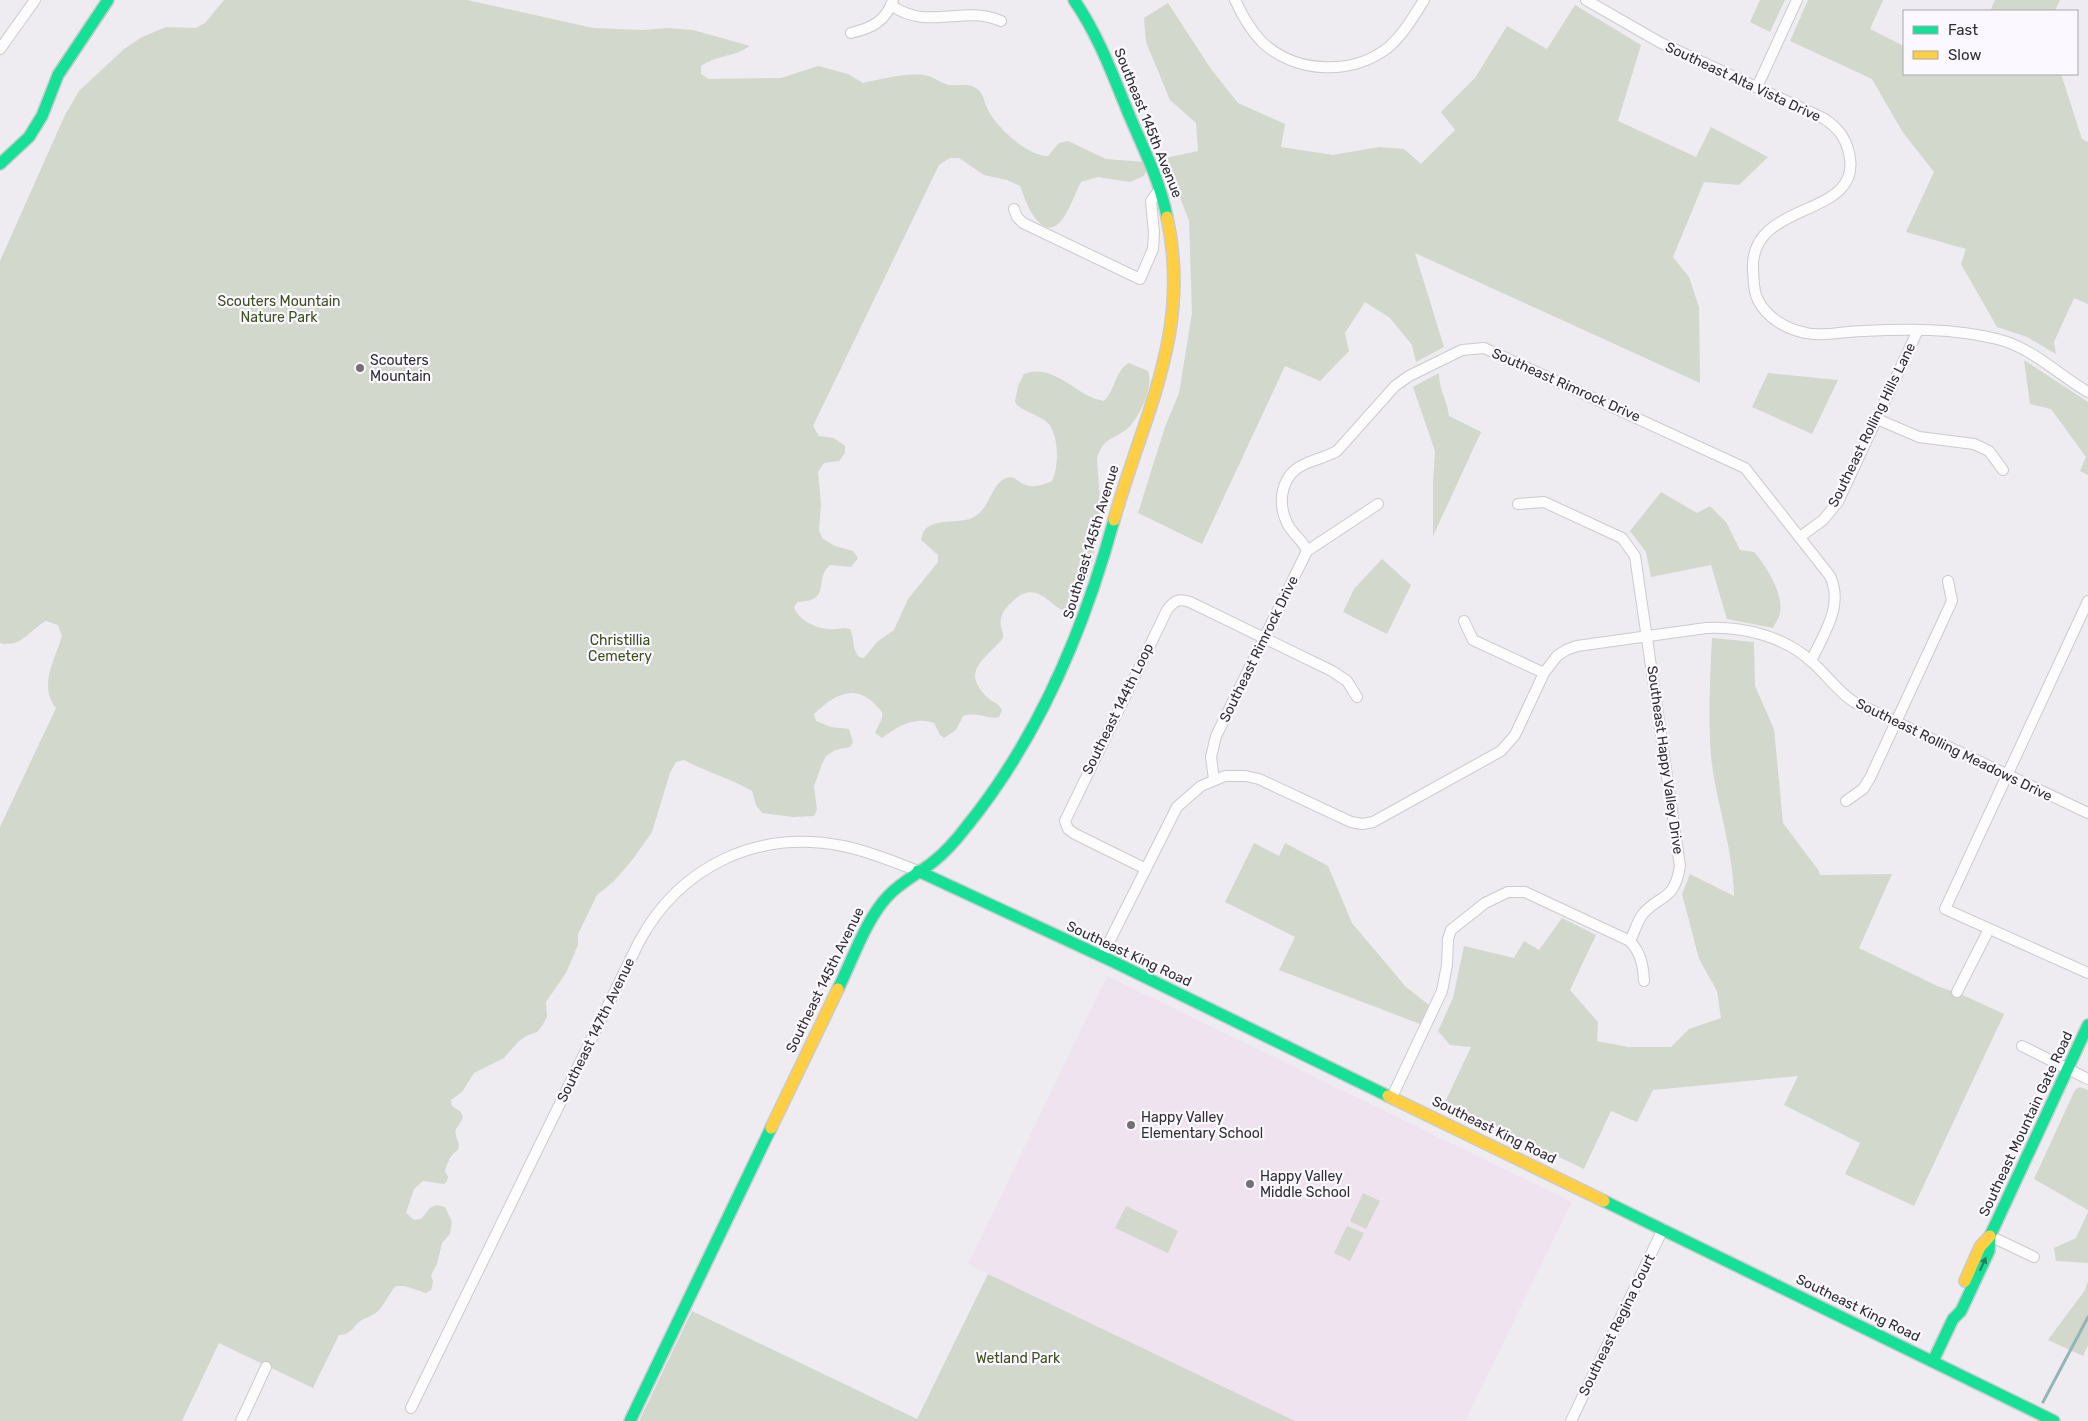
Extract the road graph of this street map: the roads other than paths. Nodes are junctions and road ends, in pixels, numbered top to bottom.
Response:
1 (35, 0) edge
2 (1074, 0) edge
3 (1083, 0) edge
4 (1236, 0) edge
5 (1424, 0) edge
6 (1586, 0) edge
7 (1797, 0) edge
8 (103, 2) edge
9 (892, 2) edge
10 (1086, 16) junction
11 (1001, 22) dead end
12 (851, 33) dead end
13 (0, 49) edge
14 (1756, 87) junction
15 (0, 164) edge
16 (1160, 189) junction
17 (1014, 210) dead end
18 (1918, 330) junction
19 (2088, 392) edge
20 (1877, 418) junction
21 (2003, 470) dead end
22 (1378, 504) dead end
23 (1518, 504) dead end
24 (1800, 537) junction
25 (1308, 551) junction
26 (1948, 581) dead end
27 (2088, 601) edge
28 (1464, 621) dead end
29 (1648, 636) junction
30 (1264, 638) junction
31 (1811, 661) junction
32 (1544, 673) junction
33 (1357, 697) dead end
34 (1896, 722) junction
35 (2008, 776) junction
36 (1214, 779) junction
37 (1846, 801) dead end
38 (2088, 814) edge
39 (1146, 869) junction
40 (918, 871) junction
41 (1989, 929) junction
42 (1630, 941) junction
43 (1102, 956) junction
44 (2088, 973) edge
45 (1644, 981) dead end
46 (1957, 992) dead end
47 (2088, 1025) edge
48 (2022, 1046) dead end
49 (2068, 1069) junction
50 (2088, 1079) edge
51 (1392, 1097) junction
52 (1663, 1229) junction
53 (1990, 1236) junction
54 (2034, 1257) dead end
55 (1933, 1362) junction
56 (266, 1366) dead end
57 (411, 1408) dead end
58 (241, 1421) edge
59 (630, 1421) edge
60 (1571, 1421) edge
61 (2054, 1421) edge

1 - 13 street
2 - 10 main road, Southeast 145th Avenue
3 - 10 main road, Southeast 145th Avenue
4 - 5 street
6 - 14 street, Southeast Alta Vista Drive
7 - 14 street
8 - 15 main road
9 - 11 street
9 - 12 street
10 - 16 main road, Southeast 145th Avenue
14 - 18 street, Southeast Alta Vista Drive
16 - 17 street
16 - 40 main road, Southeast 145th Avenue
18 - 19 street, Southeast Alta Vista Drive
18 - 20 street, Southeast Rolling Hills Lane
20 - 21 street
20 - 24 street, Southeast Rolling Hills Lane
22 - 25 street
23 - 29 street, Southeast Happy Valley Drive
24 - 25 street, Southeast Rimrock Drive
24 - 31 street, Southeast Rimrock Drive
25 - 30 street, Southeast Rimrock Drive
26 - 34 street
27 - 35 street
28 - 32 street
29 - 31 street, Southeast Rolling Meadows Drive
29 - 32 street, Southeast Rolling Meadows Drive
29 - 42 street, Southeast Happy Valley Drive
30 - 33 street
30 - 36 street, Southeast Rimrock Drive
30 - 39 street, Southeast 144th Loop
31 - 34 street, Southeast Rolling Meadows Drive
32 - 36 street, Southeast Rolling Meadows Drive
34 - 35 street, Southeast Rolling Meadows Drive
34 - 37 street
35 - 38 street, Southeast Rolling Meadows Drive
35 - 41 street
36 - 39 street, Southeast Rolling Meadows Drive
39 - 43 street, Southeast Rolling Meadows Drive
40 - 43 main road, Southeast King Road
40 - 57 street, Southeast 147th Avenue
40 - 59 main road, Southeast 145th Avenue
41 - 44 street
41 - 46 street
42 - 45 street
42 - 51 street
43 - 51 main road, Southeast King Road
47 - 49 main road, Southeast Mountain Gate Road
48 - 49 street
49 - 50 street
49 - 53 main road, Southeast Mountain Gate Road
51 - 52 main road, Southeast King Road
52 - 55 main road, Southeast King Road
52 - 60 street, Southeast Regina Court
53 - 54 street
53 - 55 main road, Southeast Mountain Gate Road
55 - 61 main road, Southeast King Road
56 - 58 street

